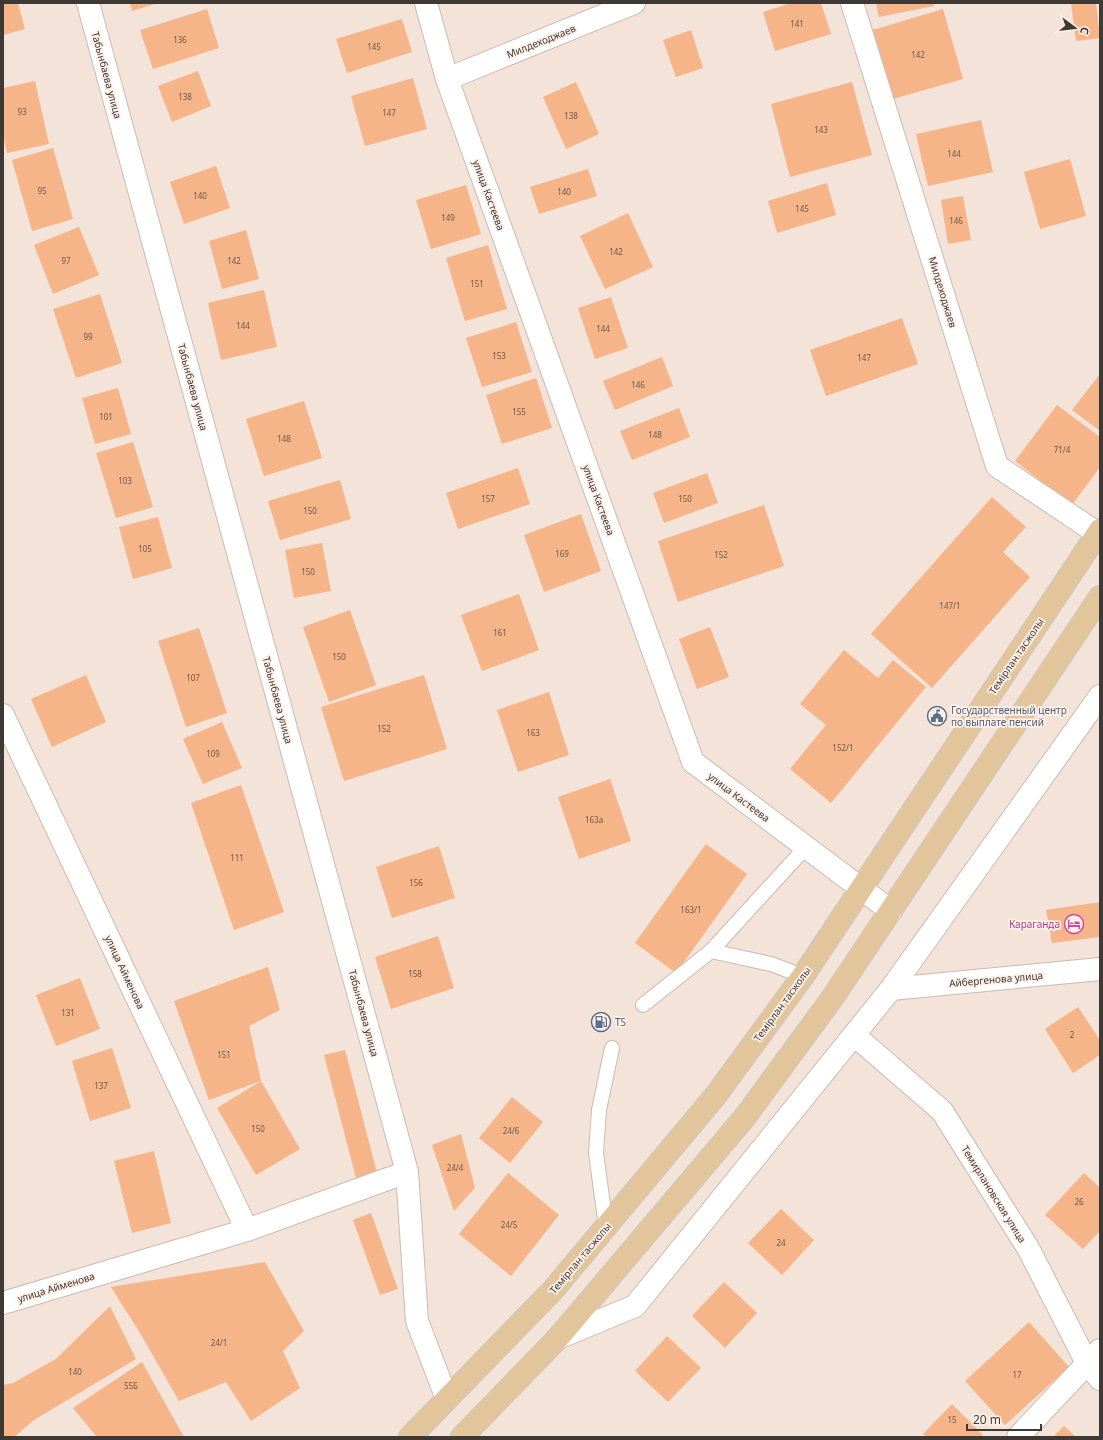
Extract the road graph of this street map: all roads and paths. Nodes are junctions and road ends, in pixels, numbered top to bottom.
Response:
1 (88, 3) edge
2 (426, 3) edge
3 (634, 3) edge
4 (852, 3) edge
5 (447, 79) junction
6 (1099, 532) edge
7 (1100, 596) edge
8 (1100, 696) edge
9 (3, 715) edge
10 (806, 847) junction
11 (861, 889) junction
12 (891, 911) junction
13 (711, 951) junction
14 (1100, 969) edge
15 (803, 976) junction
16 (891, 989) junction
17 (643, 1005) dead end
18 (854, 1035) junction
19 (612, 1048) dead end
20 (407, 1172) junction
21 (606, 1227) junction
22 (247, 1230) junction
23 (3, 1303) edge
24 (558, 1338) junction
25 (1096, 1364) edge
26 (447, 1399) junction
27 (410, 1437) edge
28 (462, 1437) edge
29 (1018, 1437) edge

1 - 20 street, Табынбаева улица
2 - 5 street, улица Кастеева
3 - 5 street, Милдеходжаев
4 - 6 street, Милдеходжаев
5 - 10 street, улица Кастеева
6 - 11 main road, Темірлан тасжолы
7 - 12 main road
8 - 16 street
9 - 22 street, улица Айменова
10 - 11 street, улица Кастеева
10 - 13 lane
11 - 12 street, улица Кастеева
11 - 15 main road, Темірлан тасжолы
12 - 24 main road
13 - 15 lane
13 - 17 lane
14 - 16 street, Айбергенова улица
15 - 21 main road, Темірлан тасжолы
16 - 18 street
18 - 24 street
18 - 25 street, Темирлановская улица
19 - 21 lane
20 - 22 street, улица Айменова
20 - 26 street, Табынбаева улица
21 - 26 main road, Темірлан тасжолы
22 - 23 street, улица Айменова
24 - 28 main road
25 - 29 street
26 - 27 main road, Темірлан тасжолы

